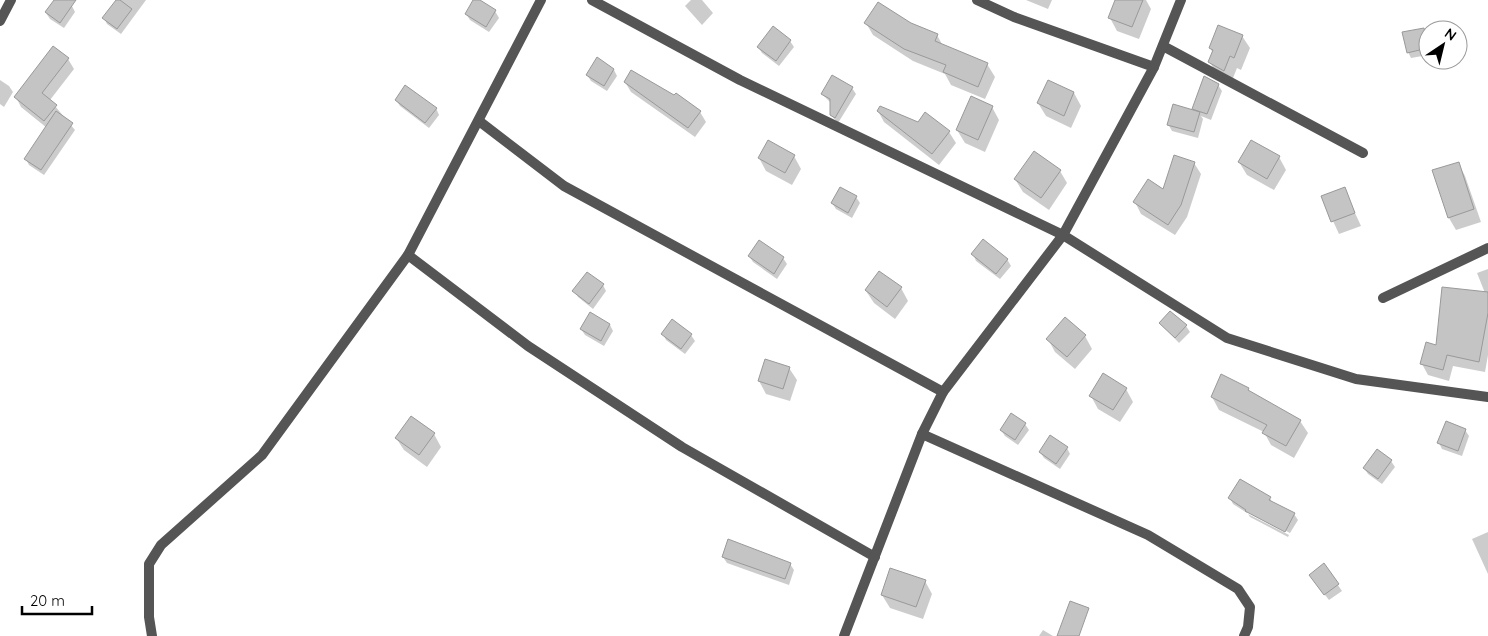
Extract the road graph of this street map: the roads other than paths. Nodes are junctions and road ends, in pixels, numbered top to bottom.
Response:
1 (541, 0) edge
2 (592, 0) edge
3 (977, 0) edge
4 (1181, 0) edge
5 (6, 4) edge
6 (0, 20) edge
7 (1163, 46) junction
8 (1154, 67) junction
9 (479, 121) junction
10 (1363, 153) dead end
11 (1063, 235) junction
12 (1488, 248) edge
13 (408, 255) junction
14 (1383, 298) dead end
15 (943, 392) junction
16 (1488, 397) edge
17 (922, 434) junction
18 (875, 557) junction
19 (152, 636) edge
20 (844, 636) edge
21 (1244, 636) edge

1 - 9 street
2 - 11 street
3 - 8 street
4 - 7 street
5 - 6 street
7 - 8 street
7 - 10 street
8 - 11 street
9 - 13 street
9 - 15 street
11 - 15 street
11 - 16 street
12 - 14 street
13 - 18 street
13 - 19 street
15 - 17 street
17 - 18 street
17 - 21 street
18 - 20 street

